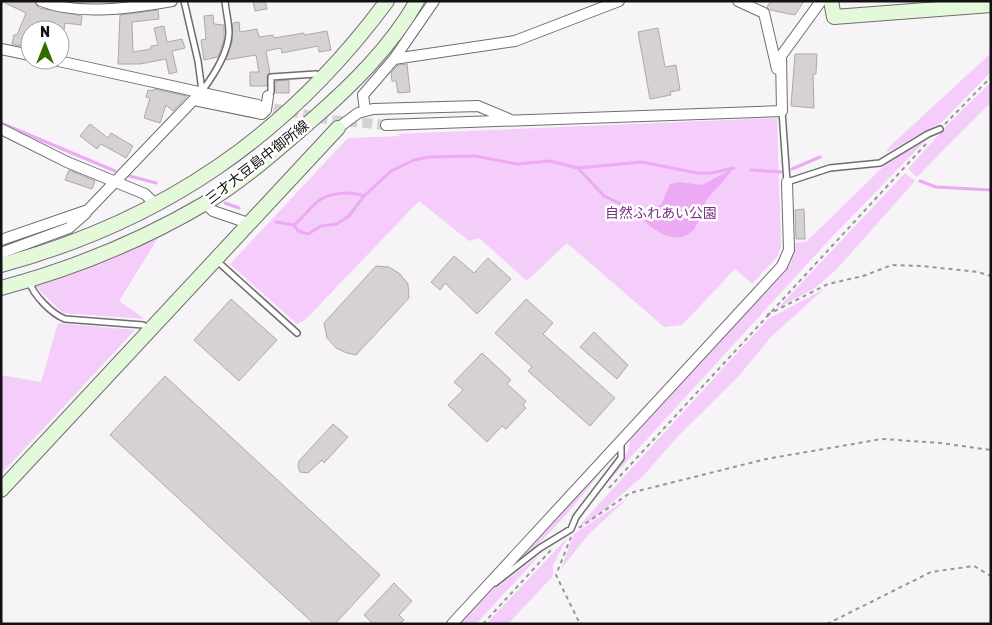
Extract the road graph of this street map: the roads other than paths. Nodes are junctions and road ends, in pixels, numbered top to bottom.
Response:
1 (41, 1) edge
2 (172, 1) edge
3 (184, 1) edge
4 (225, 1) edge
5 (387, 1) edge
6 (434, 1) edge
7 (619, 1) edge
8 (738, 1) edge
9 (821, 1) edge
10 (831, 1) edge
11 (168, 2) edge
12 (416, 4) edge
13 (991, 5) edge
14 (1, 49) edge
15 (20, 54) edge
16 (394, 59) junction
17 (70, 63) edge
18 (316, 74) dead end
19 (202, 92) junction
20 (782, 92) junction
21 (268, 96) joint
22 (194, 100) junction
23 (258, 105) tunnel mouth
24 (364, 110) junction
25 (782, 112) junction
26 (513, 120) junction
27 (386, 125) tunnel mouth
28 (338, 128) joint
29 (1, 129) edge
30 (940, 129) road end
31 (116, 181) junction
32 (787, 182) junction
33 (205, 203) junction
34 (156, 205) junction
35 (88, 210) junction
36 (248, 223) junction
37 (1, 240) edge
38 (1, 253) edge
39 (215, 259) junction
40 (1, 265) edge
41 (28, 280) junction
42 (1, 288) edge
43 (151, 330) junction
44 (297, 334) dead end
45 (622, 442) junction
46 (1, 490) edge
47 (484, 590) junction
48 (452, 624) edge

1 - 11 street
2 - 11 street
3 - 19 lane
4 - 19 lane
5 - 34 main road, 三才大豆島中御所線
6 - 16 street
7 - 16 street
8 - 20 street
9 - 20 street
10 - 13 main road
12 - 33 main road, 三才大豆島中御所線
14 - 15 street
16 - 24 street
17 - 19 street
18 - 21 lane
19 - 22 street
19 - 23 street
20 - 25 street
21 - 22 street
22 - 31 street
24 - 26 street
24 - 28 street
25 - 26 street
25 - 32 lane
26 - 27 street
28 - 36 main road
29 - 31 street
30 - 32 lane
31 - 34 street
31 - 35 street
32 - 45 street
33 - 36 street
33 - 41 main road, 三才大豆島中御所線
34 - 40 main road, 三才大豆島中御所線
35 - 37 street
35 - 38 street
36 - 39 main road
39 - 43 main road
39 - 44 lane
41 - 42 main road, 三才大豆島中御所線
41 - 43 lane
43 - 46 main road
45 - 47 street
45 - 47 lane
47 - 48 street

